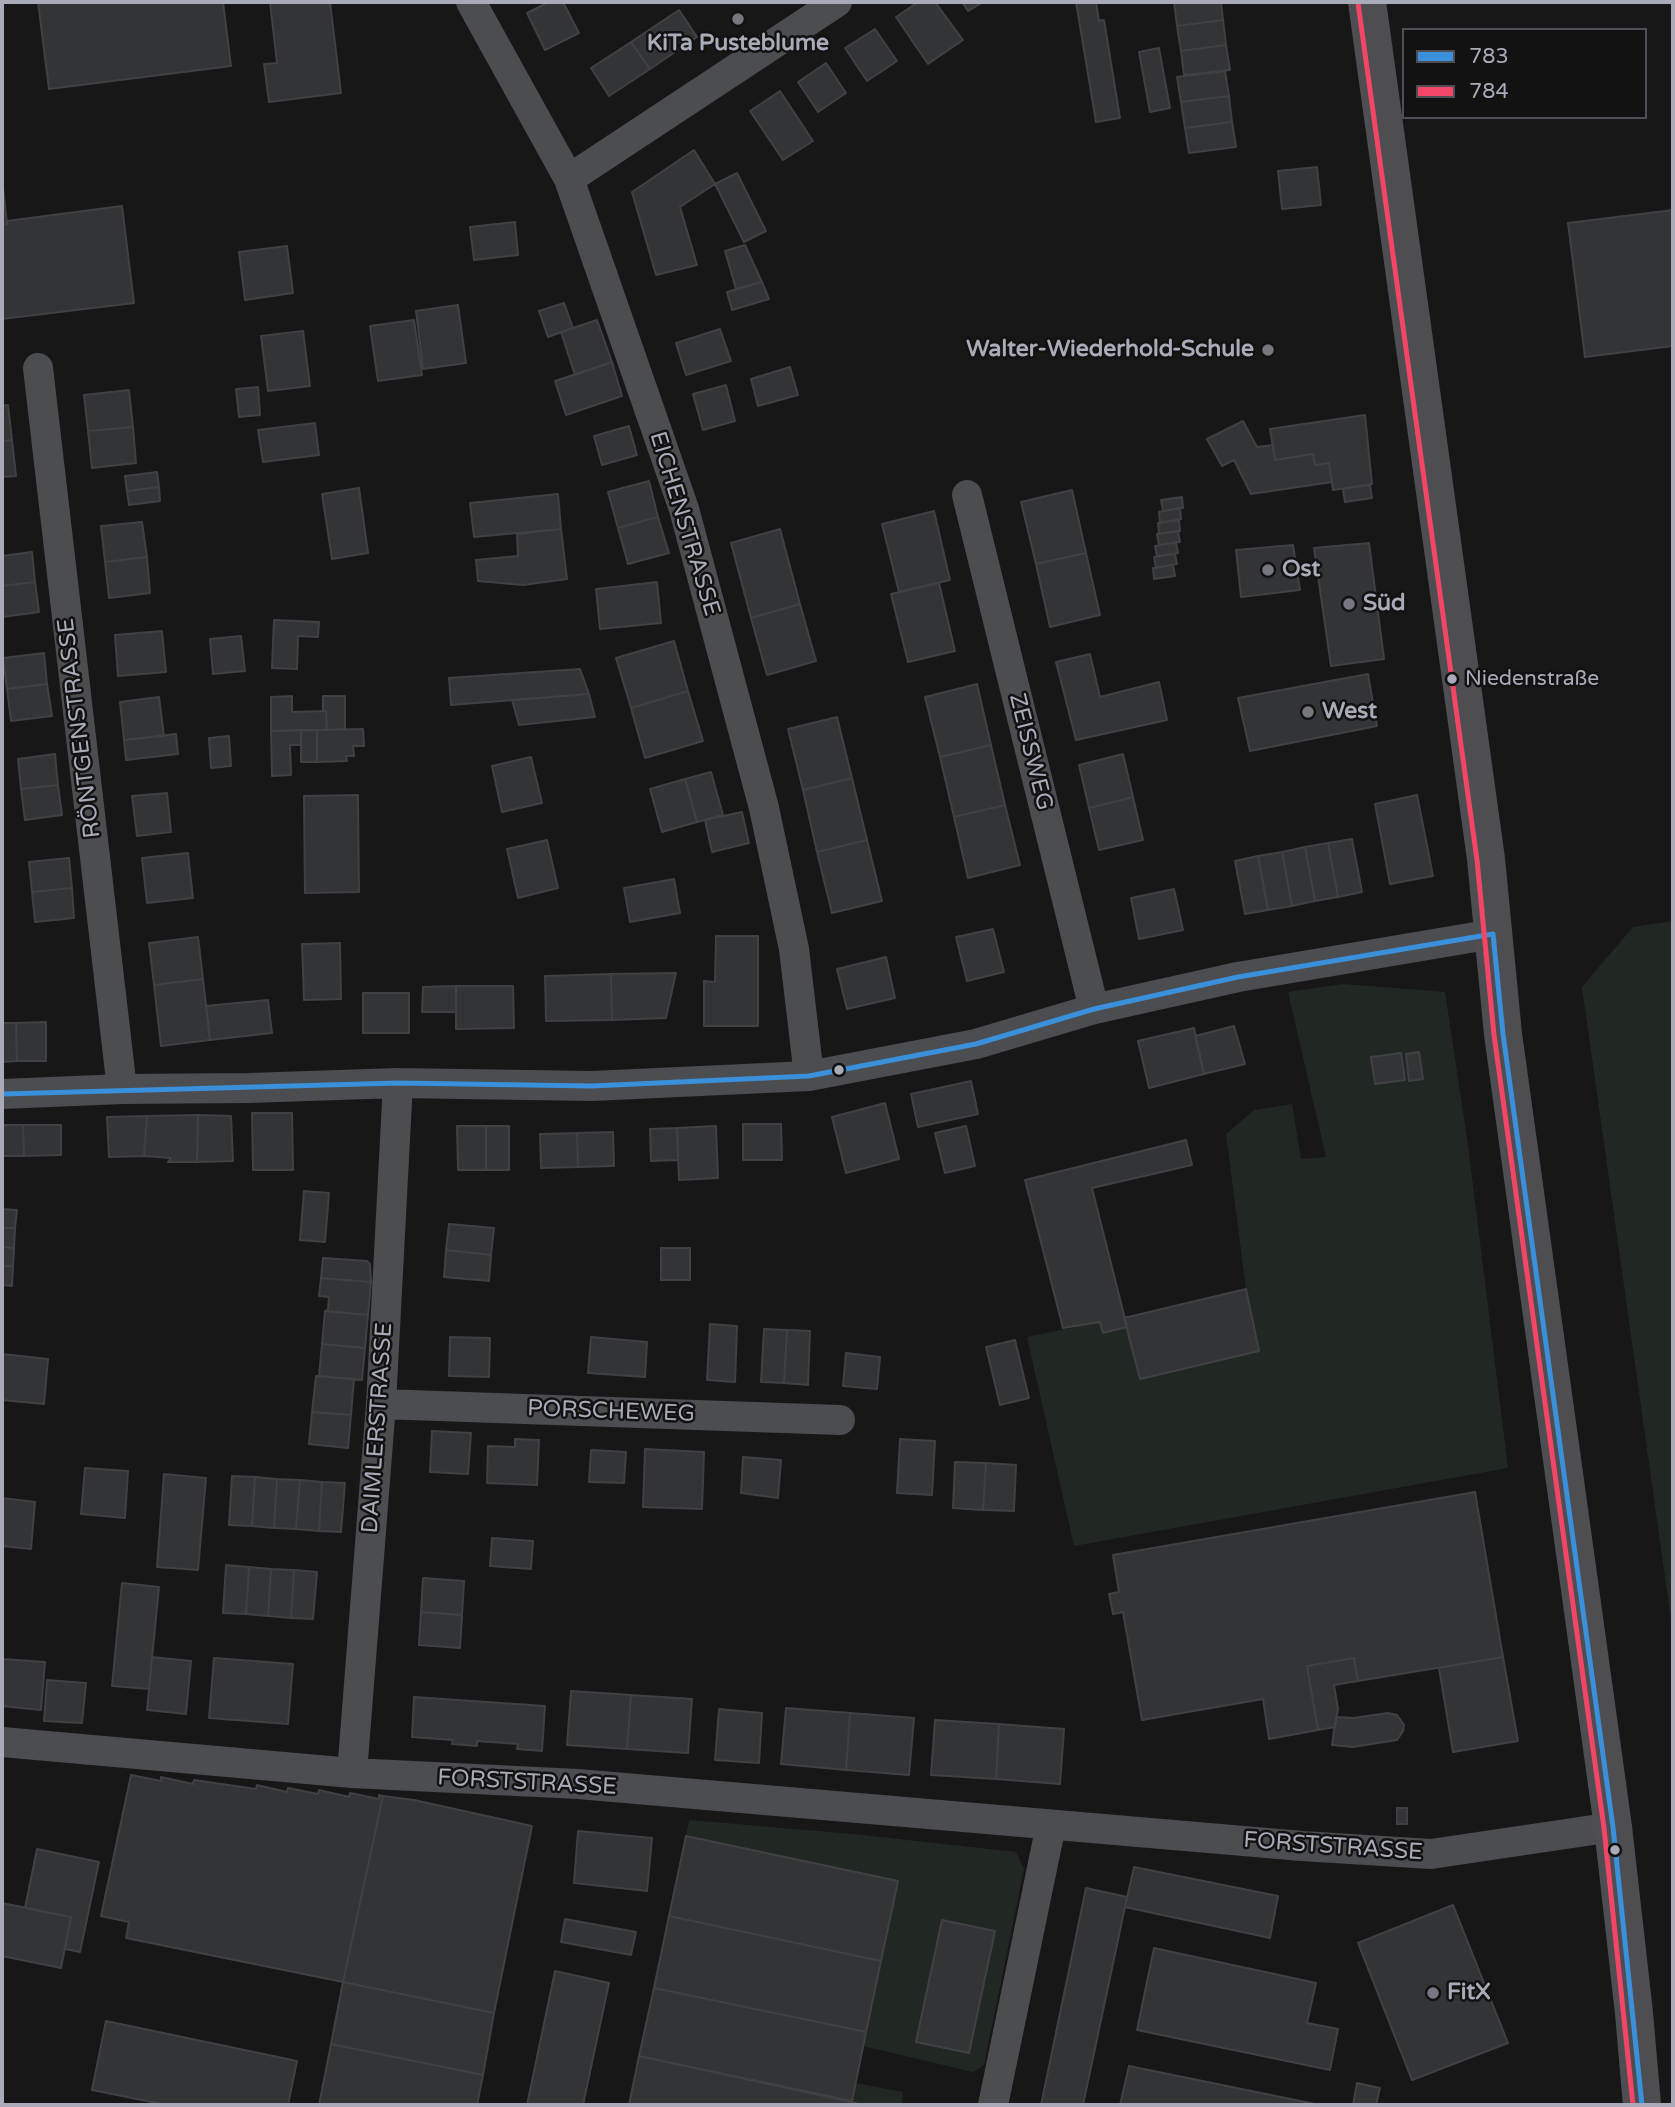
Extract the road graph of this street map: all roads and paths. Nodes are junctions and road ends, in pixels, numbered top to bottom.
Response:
1 (471, 2) edge
2 (837, 2) edge
3 (1367, 2) edge
4 (569, 179) junction
5 (38, 368) dead end
6 (967, 495) dead end
7 (1493, 934) junction
8 (1094, 1009) junction
9 (809, 1076) junction
10 (398, 1083) junction
11 (122, 1088) junction
12 (2, 1094) edge
13 (382, 1404) junction
14 (840, 1420) dead end
15 (2, 1742) edge
16 (352, 1773) junction
17 (1051, 1825) junction
18 (1613, 1827) junction
19 (993, 2105) edge
20 (1642, 2105) edge

1 - 4 street, EICHENSTRASSE
2 - 4 street
3 - 7 main road
4 - 9 street, EICHENSTRASSE
5 - 11 street, RÖNTGENSTRASSE
6 - 8 street, ZEISSWEG
7 - 8 street
7 - 18 main road
8 - 9 street
9 - 10 street
10 - 11 street
10 - 13 street, DAIMLERSTRASSE
11 - 12 street
13 - 14 street, PORSCHEWEG
13 - 16 street, DAIMLERSTRASSE
15 - 16 street, FORSTSTRASSE
16 - 17 street, FORSTSTRASSE
17 - 18 street, FORSTSTRASSE
17 - 19 street
18 - 20 main road

